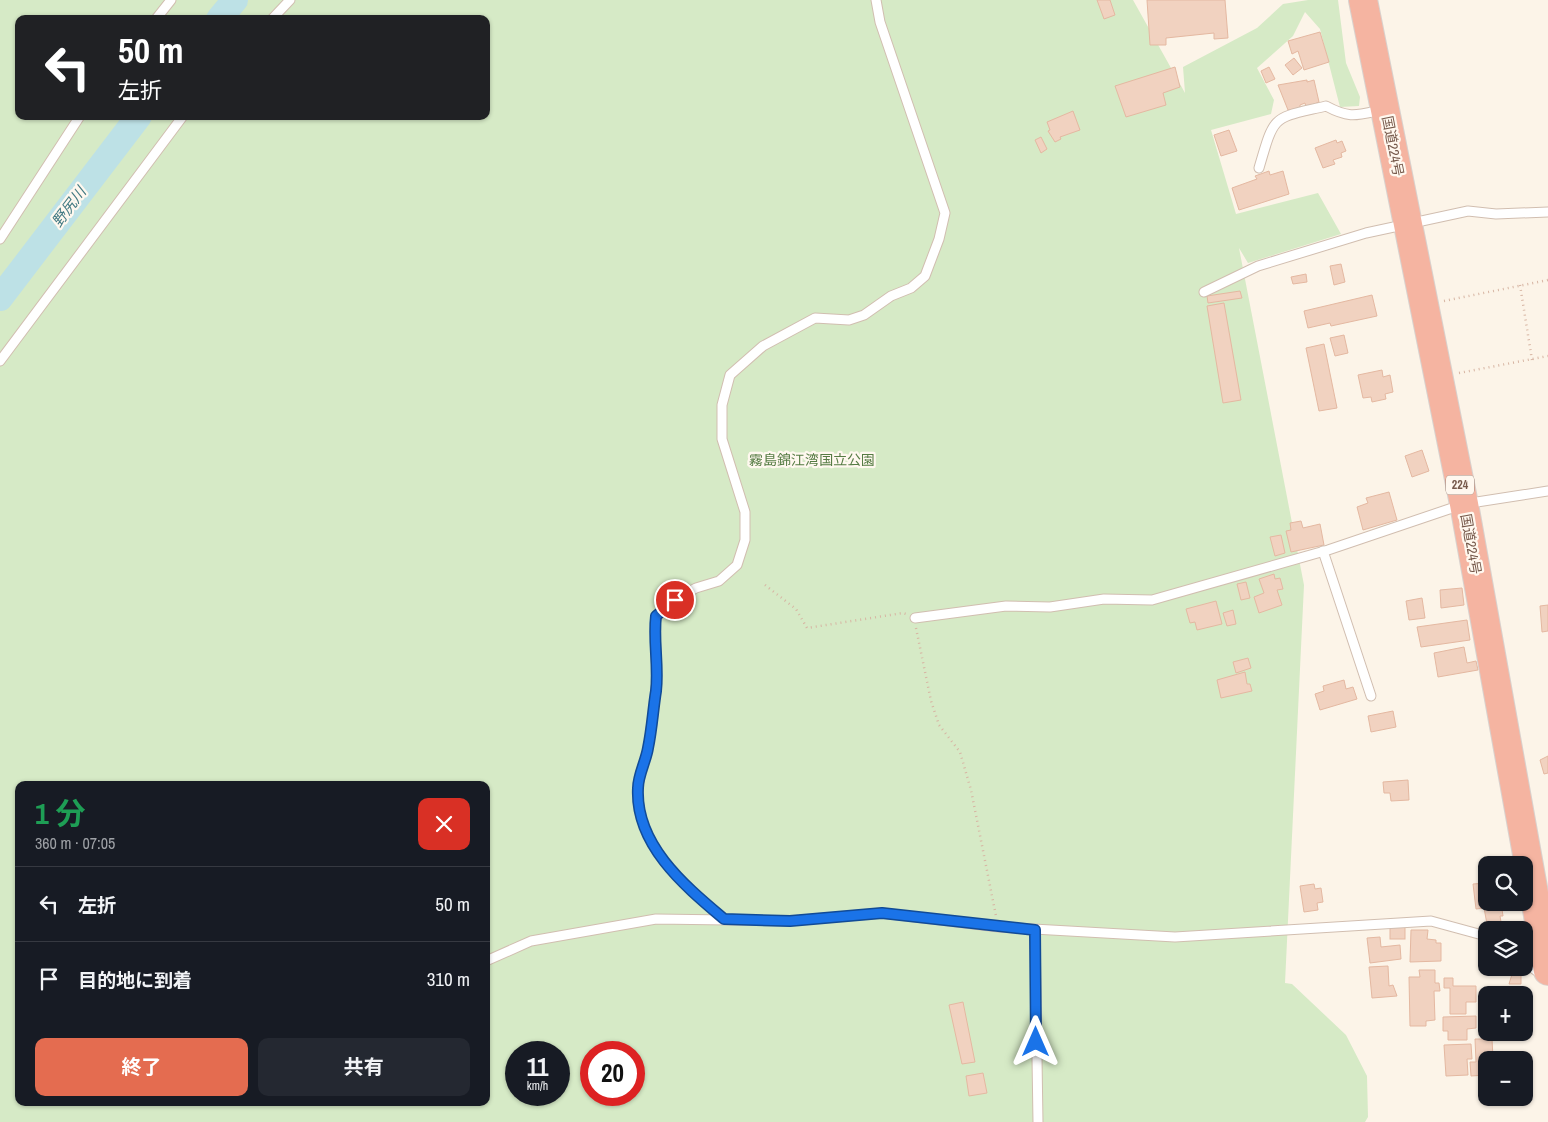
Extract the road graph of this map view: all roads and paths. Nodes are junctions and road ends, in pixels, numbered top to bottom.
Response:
1 (171, 0) edge
2 (290, 0) edge
3 (876, 0) edge
4 (1363, 0) edge
5 (159, 15) edge
6 (276, 15) edge
7 (1385, 109) junction
8 (77, 120) edge
9 (180, 120) edge
10 (1259, 168) dead end
11 (1548, 212) edge
12 (1408, 225) junction
13 (0, 239) edge
14 (1548, 280) edge
15 (1520, 285) junction
16 (1204, 292) dead end
17 (1424, 305) junction
18 (1548, 356) edge
19 (1532, 360) junction
20 (0, 361) edge
21 (1438, 376) junction
22 (1548, 491) edge
23 (1464, 504) junction
24 (1323, 551) junction
25 (764, 585) dead end
26 (915, 618) junction
27 (1371, 696) dead end
28 (724, 919) junction
29 (998, 927) junction
30 (1035, 930) junction
31 (1478, 934) edge
32 (490, 959) edge
33 (1533, 968) edge
34 (1548, 971) edge
35 (1548, 979) edge
36 (1038, 1122) edge

1 - 5 lane
2 - 6 lane
3 - 28 lane
4 - 7 highway, 国道224号 / 224
7 - 10 lane
7 - 12 highway, 国道224号 / 224
8 - 13 lane
9 - 20 lane
11 - 12 lane
12 - 16 lane
12 - 17 highway, 国道224号 / 224
14 - 15 path
15 - 17 path
15 - 19 path
17 - 21 highway, 国道224号 / 224
18 - 19 path
19 - 21 path
21 - 23 highway, 国道224号 / 224
22 - 23 lane
23 - 24 lane
23 - 34 highway, 国道224号 / 224
24 - 26 lane
24 - 27 lane
25 - 26 path
26 - 29 path
28 - 29 lane
28 - 32 lane
29 - 30 lane
30 - 31 lane
30 - 36 lane
33 - 35 lane

